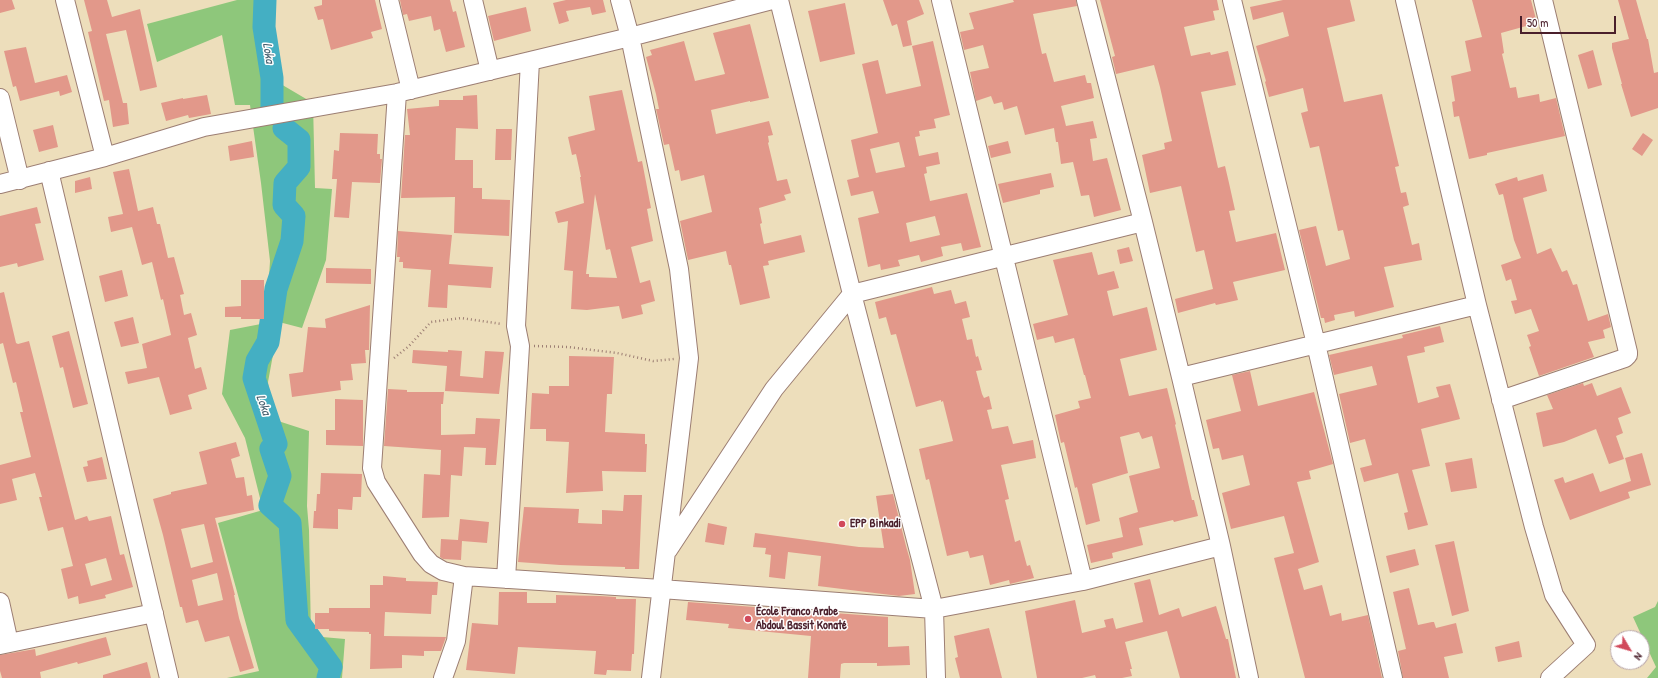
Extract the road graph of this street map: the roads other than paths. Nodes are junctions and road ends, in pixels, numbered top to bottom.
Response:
1 (65, 0) edge
2 (388, 0) edge
3 (473, 0) edge
4 (620, 0) edge
5 (772, 0) edge
6 (779, 0) edge
7 (941, 0) edge
8 (1086, 0) edge
9 (1232, 0) edge
10 (1405, 0) edge
11 (1542, 0) edge
12 (630, 37) junction
13 (530, 61) junction
14 (490, 71) junction
15 (404, 92) junction
16 (0, 98) edge
17 (105, 157) junction
18 (49, 171) junction
19 (20, 180) junction
20 (0, 184) edge
21 (1143, 222) junction
22 (1004, 256) junction
23 (852, 294) junction
24 (1477, 305) junction
25 (1316, 344) junction
26 (1181, 377) junction
27 (1501, 400) junction
28 (1221, 546) junction
29 (665, 553) junction
30 (464, 576) junction
31 (506, 579) junction
32 (1083, 581) junction
33 (661, 589) junction
34 (0, 602) edge
35 (934, 609) junction
36 (154, 613) junction
37 (4, 644) edge
38 (169, 678) edge
39 (443, 678) edge
40 (651, 678) edge
41 (936, 678) edge
42 (1249, 678) edge
43 (1393, 678) edge
44 (1550, 678) edge

1 - 17 street
2 - 15 street
3 - 14 street
4 - 12 street
5 - 12 street
6 - 23 street
7 - 22 street
8 - 21 street
9 - 25 street
10 - 24 street
11 - 27 street
12 - 13 street
12 - 29 street
13 - 14 street
13 - 31 street
14 - 15 street
15 - 17 street
15 - 30 street
16 - 19 street
17 - 18 street
18 - 19 street
18 - 36 street
19 - 20 street
21 - 22 street
21 - 26 street
22 - 23 street
22 - 32 street
23 - 29 street
23 - 35 street
24 - 25 street
24 - 27 street
25 - 26 street
25 - 43 street
26 - 28 street
27 - 44 street
28 - 32 street
28 - 42 street
29 - 33 street
30 - 31 street
30 - 39 street
31 - 33 street
32 - 35 street
33 - 35 street
33 - 40 street
34 - 37 street
35 - 41 street
36 - 37 street
36 - 38 street

